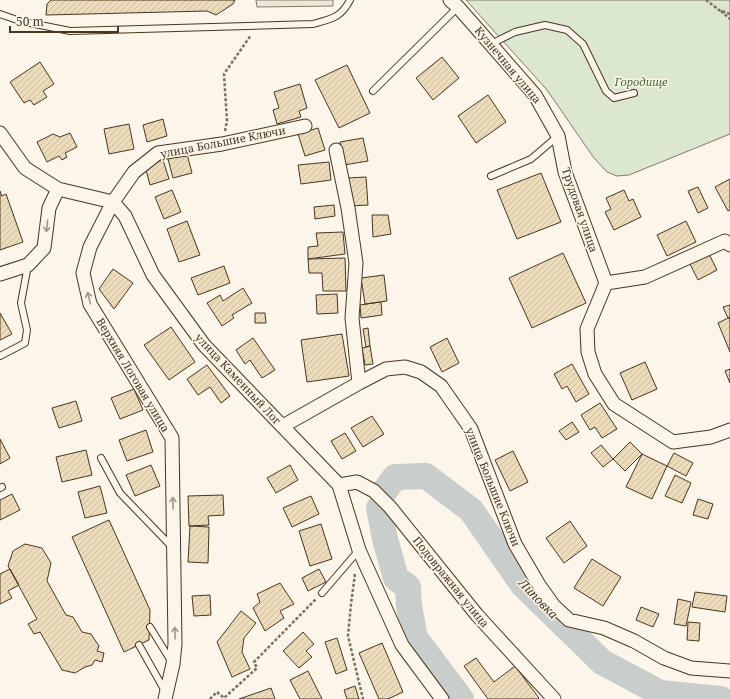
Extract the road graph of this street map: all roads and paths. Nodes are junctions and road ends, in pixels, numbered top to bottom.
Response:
1 (350, 0) edge
2 (706, 0) edge
3 (454, 4) edge
4 (719, 10) junction
5 (0, 14) edge
6 (730, 14) edge
7 (730, 19) edge
8 (257, 26) junction
9 (491, 44) junction
10 (372, 91) dead end
11 (634, 93) dead end
12 (305, 126) dead end
13 (0, 133) edge
14 (558, 136) junction
15 (222, 144) junction
16 (336, 150) dead end
17 (491, 176) dead end
18 (58, 189) junction
19 (113, 202) junction
20 (730, 245) edge
21 (28, 265) junction
22 (0, 274) edge
23 (606, 283) junction
24 (0, 356) edge
25 (359, 383) junction
26 (283, 426) junction
27 (730, 430) edge
28 (101, 458) dead end
29 (339, 486) junction
30 (174, 548) junction
31 (359, 550) junction
32 (356, 573) dead end
33 (322, 593) joint
34 (150, 627) dead end
35 (139, 645) dead end
36 (173, 664) junction
37 (730, 671) edge
38 (166, 696) edge
39 (210, 699) edge
40 (363, 699) edge
41 (442, 699) edge
42 (554, 699) edge

1 - 8 lane
2 - 4 path
3 - 9 street, Кузнечная улица
3 - 10 lane
4 - 6 path
4 - 7 path
5 - 8 lane
8 - 15 path
9 - 11 lane
9 - 14 street, Кузнечная улица
12 - 15 street, улица Большие Ключи
13 - 18 street
14 - 17 lane
14 - 23 street, Трудовая улица
15 - 19 street, улица Большие Ключи
16 - 25 street
18 - 19 street
18 -> 21 street
19 - 26 street, улица Каменный Лог
30 -> 19 street, Верхняя Логовая улица
20 - 23 street
21 - 22 street
21 - 24 lane
23 - 27 street
25 - 26 street, улица Большие Ключи
25 - 37 street, улица Большие Ключи
26 - 29 street, улица Каменный Лог
28 - 30 lane
29 - 31 street
29 - 42 street, Подовражная улица
36 -> 30 street, Верхняя Логовая улица
31 - 33 lane
31 - 41 street
32 - 40 path
33 - 39 path
34 - 36 lane
35 - 38 lane
36 - 38 street, Верхняя Логовая улица

